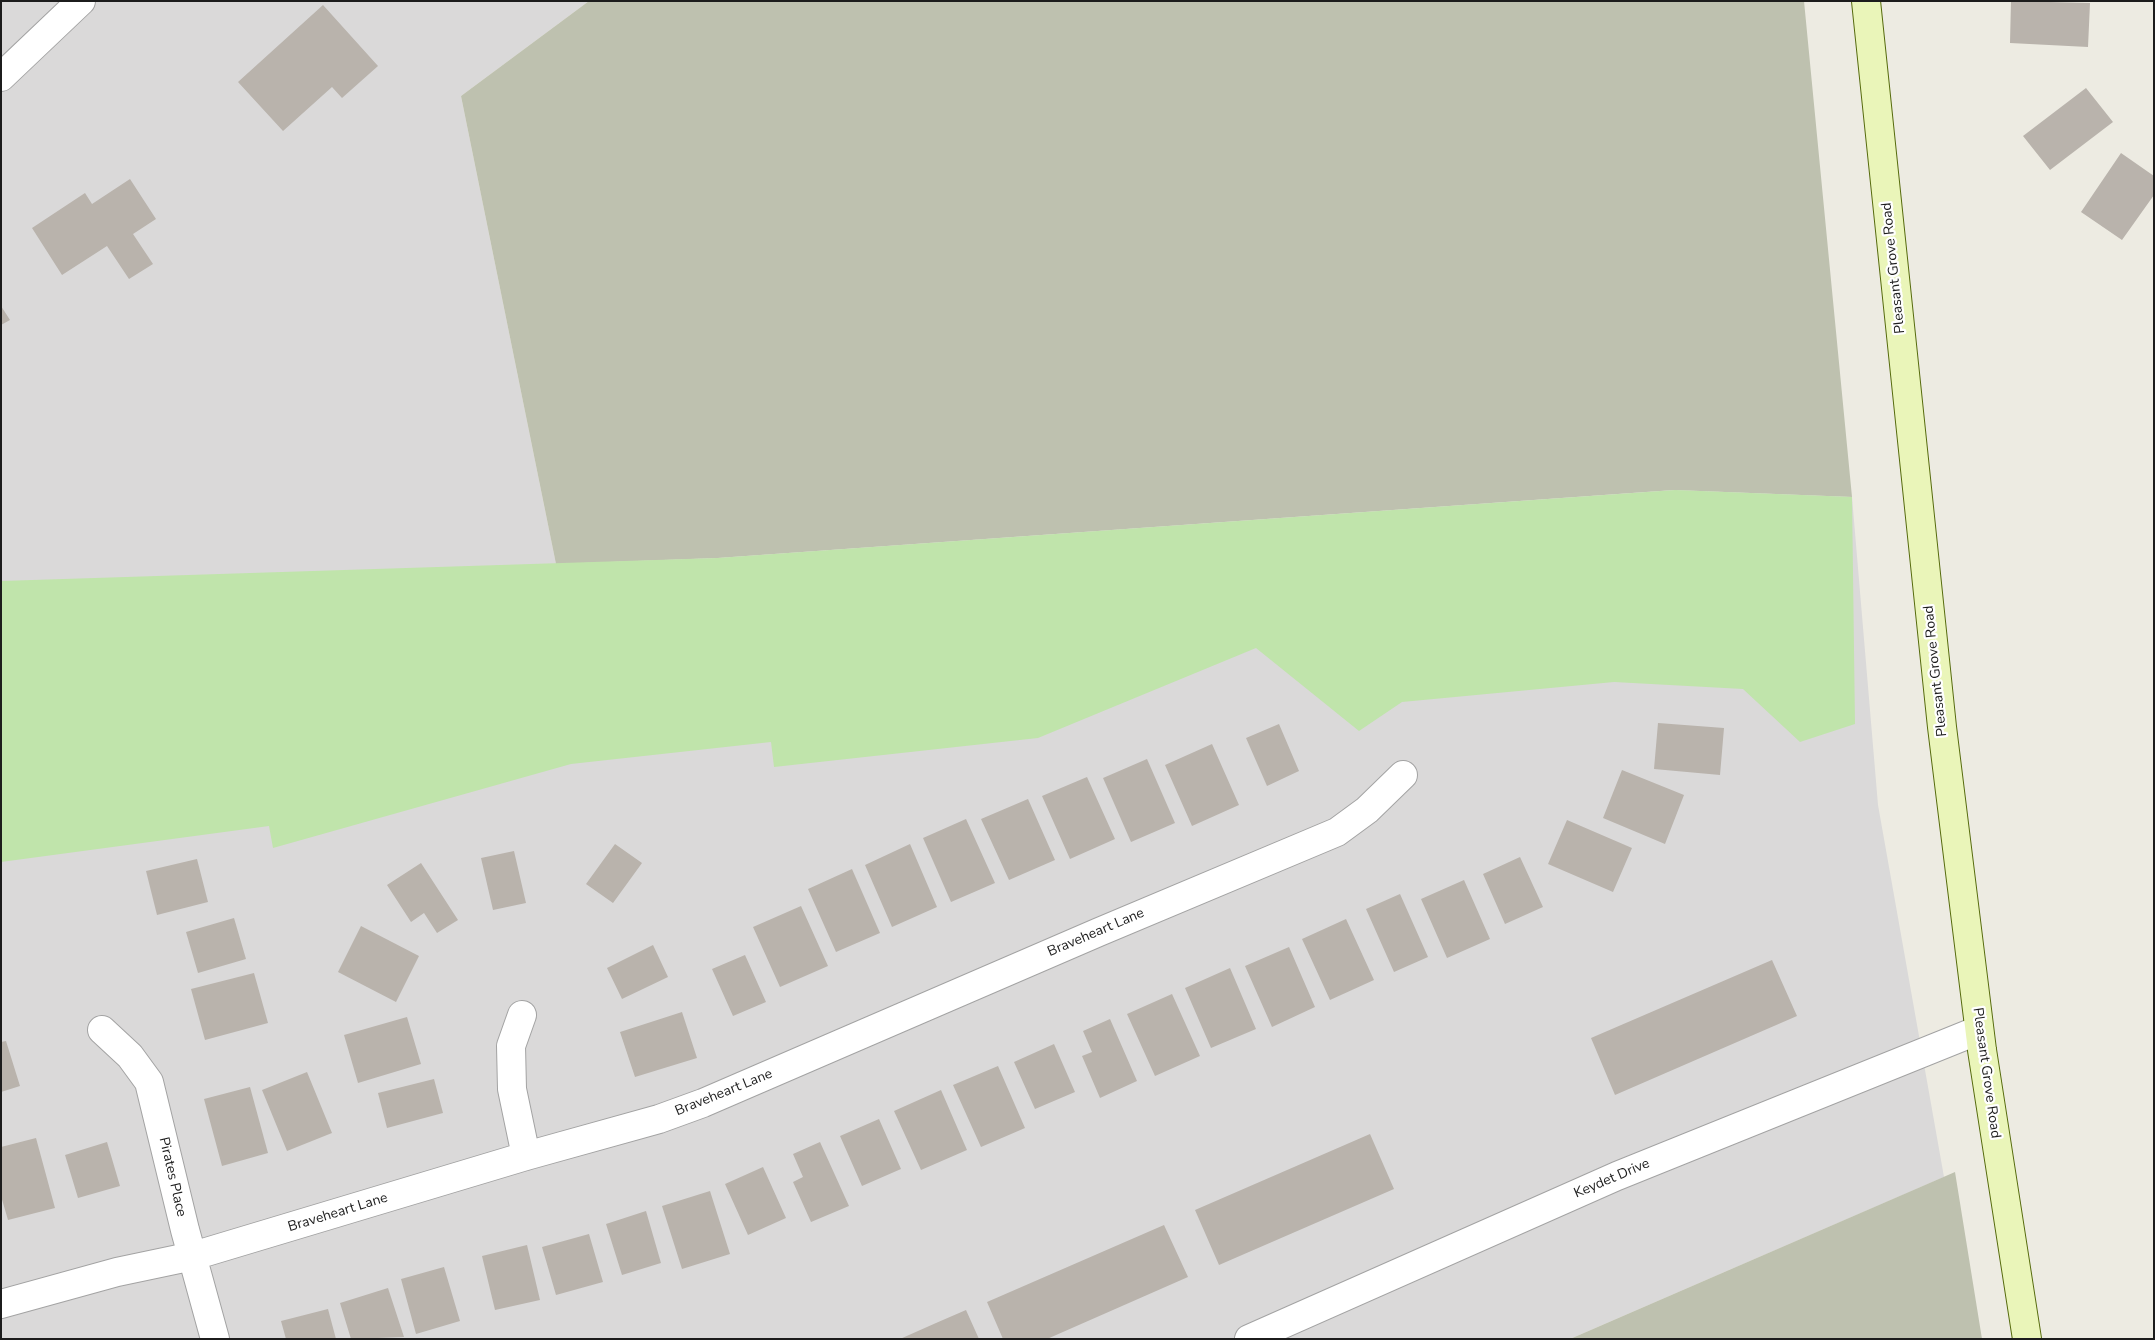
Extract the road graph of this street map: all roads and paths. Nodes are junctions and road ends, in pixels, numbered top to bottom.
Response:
1 (81, 1) edge
2 (1866, 1) edge
3 (1, 77) edge
4 (1403, 775) dead end
5 (522, 1015) dead end
6 (102, 1030) dead end
7 (1980, 1030) junction
8 (526, 1156) junction
9 (194, 1256) junction
10 (1, 1304) edge
11 (215, 1339) edge
12 (1249, 1339) edge
13 (2027, 1339) edge

1 - 3 street
2 - 7 street, Pleasant Grove Road
4 - 8 street, Braveheart Lane
5 - 8 street
6 - 9 street, Pirates Place
7 - 12 street, Keydet Drive
7 - 13 street, Pleasant Grove Road
8 - 9 street, Braveheart Lane
9 - 10 street, Braveheart Lane
9 - 11 street, Pirates Place

